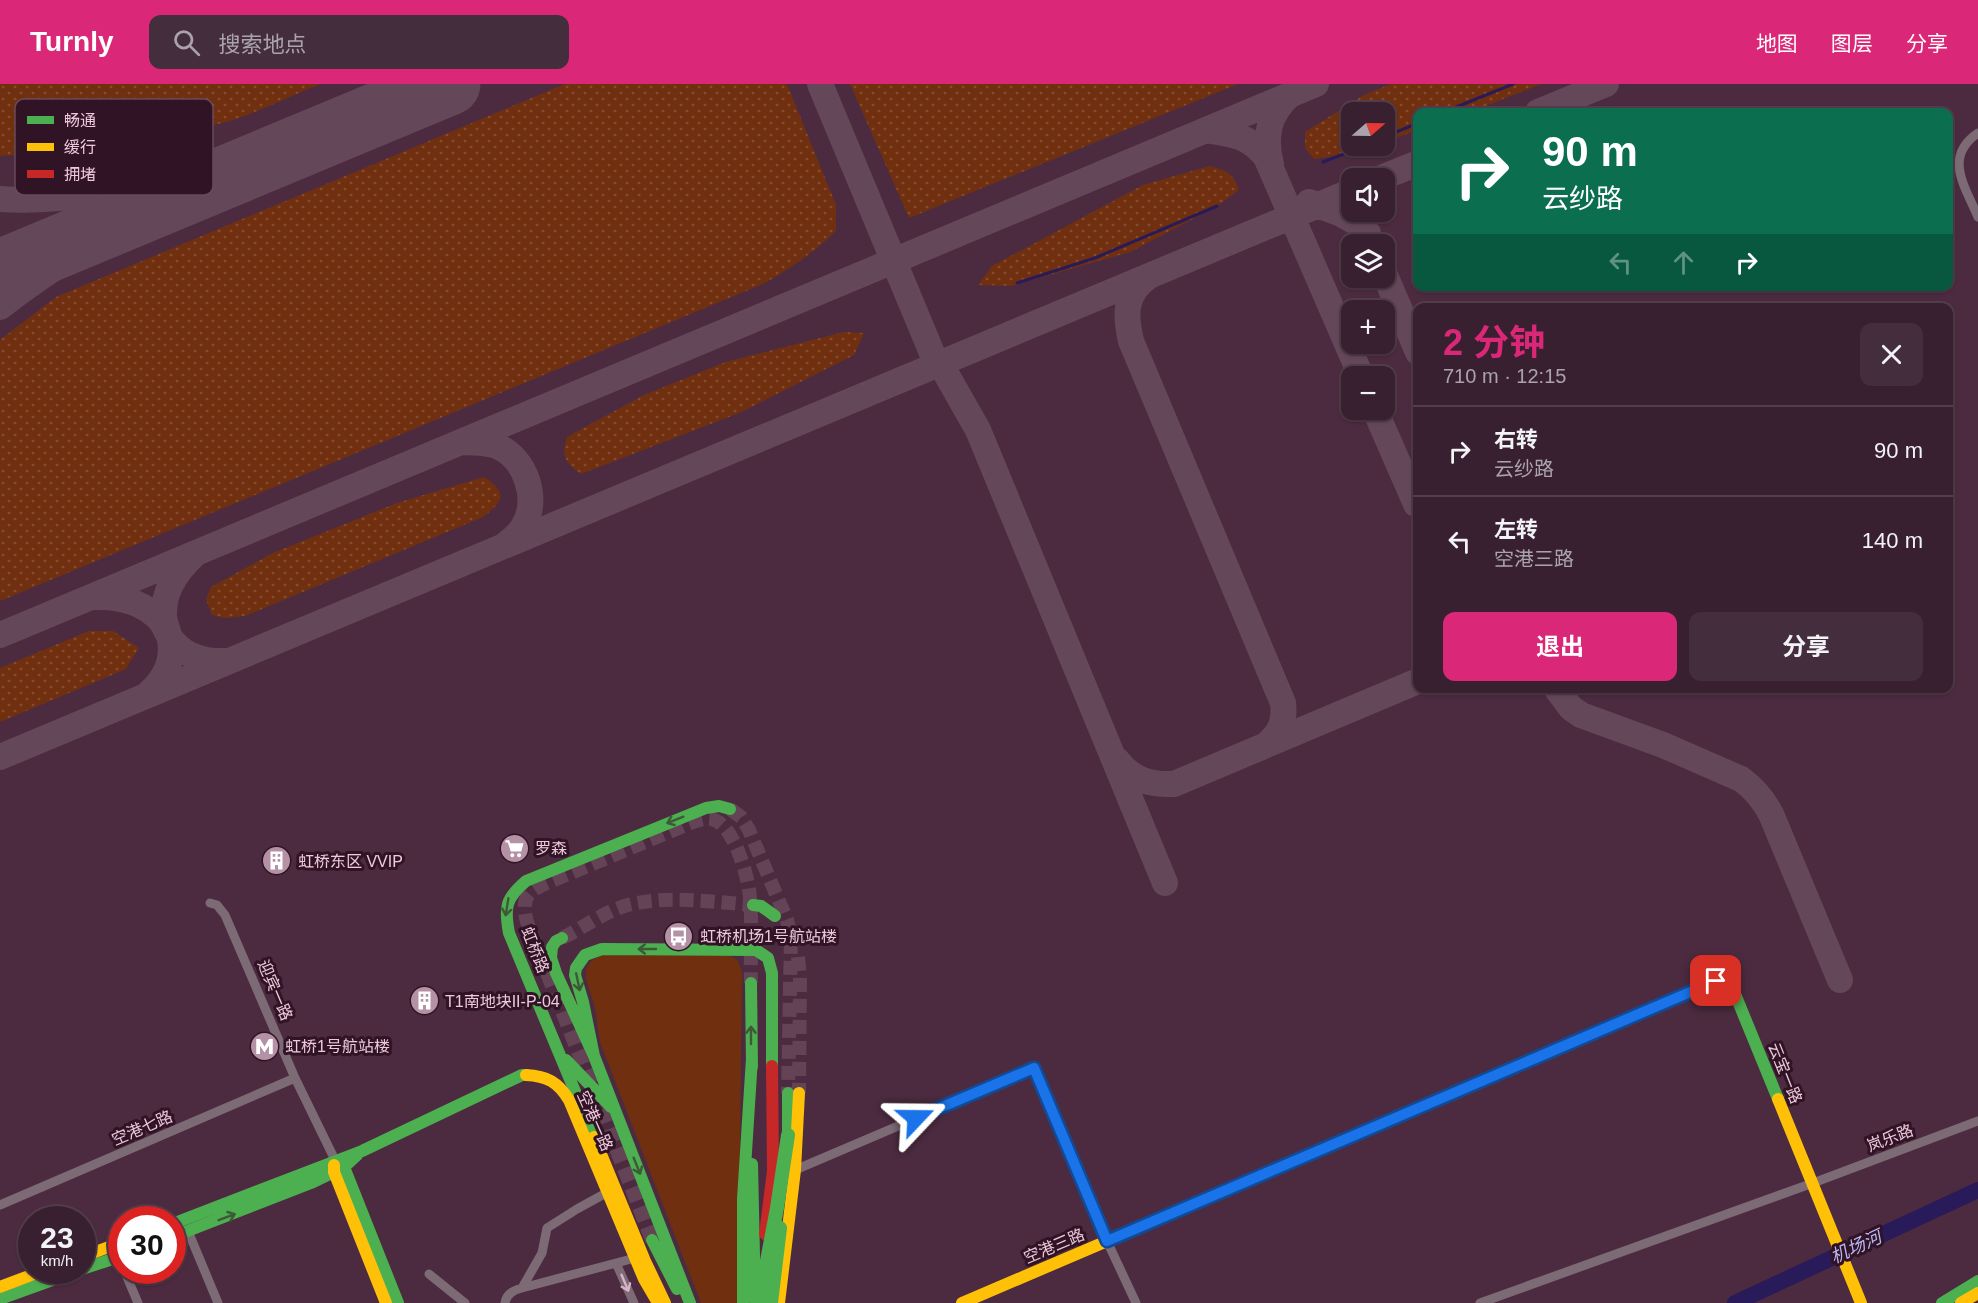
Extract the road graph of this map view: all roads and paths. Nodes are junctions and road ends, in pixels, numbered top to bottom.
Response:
1 (1978, 133) edge
2 (1978, 217) edge
3 (730, 809) dead end
4 (210, 903) dead end
5 (753, 904) tunnel mouth
6 (775, 916) dead end
7 (562, 938) tunnel mouth
8 (1722, 979) joint
9 (751, 982) tunnel mouth
10 (561, 1054) junction
11 (594, 1056) junction
12 (752, 1058) junction
13 (772, 1072) junction
14 (295, 1078) junction
15 (615, 1112) junction
16 (1978, 1121) edge
17 (788, 1134) junction
18 (337, 1166) junction
19 (795, 1170) junction
20 (1813, 1183) junction
21 (608, 1192) junction
22 (0, 1205) edge
23 (186, 1219) edge
24 (188, 1231) joint
25 (1107, 1241) junction
26 (635, 1258) junction
27 (616, 1263) junction
28 (429, 1274) dead end
29 (1978, 1281) edge
30 (18, 1284) edge
31 (31, 1284) edge
32 (130, 1284) edge
33 (522, 1288) junction
34 (3, 1292) edge
35 (1978, 1293) edge
36 (138, 1303) edge
37 (218, 1303) edge
38 (386, 1303) edge
39 (398, 1303) edge
40 (465, 1303) edge
41 (505, 1303) edge
42 (634, 1303) edge
43 (658, 1303) edge
44 (665, 1303) edge
45 (672, 1303) edge
46 (684, 1303) edge
47 (690, 1303) edge
48 (743, 1303) edge
49 (757, 1303) edge
50 (771, 1303) edge
51 (779, 1303) edge
52 (962, 1303) edge
53 (1136, 1303) edge
54 (1480, 1303) edge
55 (1861, 1303) edge
56 (1942, 1303) edge
57 (1961, 1303) edge

1 - 2 street
3 -> 10 main road, 虹桥路
4 - 14 street, 迎宾一路
5 - 6 main road
7 - 11 main road, 虹桥路
8 - 20 main road, 云宝一路
8 - 25 main road, 空港三路
12 -> 9 main road
10 - 15 main road
10 - 44 main road, 虹桥路
13 -> 11 main road
11 - 15 main road, 虹桥路
12 - 48 main road
12 - 49 main road
13 - 19 main road
13 - 49 main road
14 - 18 street, 迎宾一路
14 - 22 street, 空港七路
15 -> 47 main road, 虹桥路
16 - 20 street, 岚乐路
17 - 19 main road
17 - 49 main road, bridge
17 - 50 main road, bridge
18 - 21 main road, 空港一路
18 - 23 main road, 空港一路
24 -> 18 main road, 空港一路
18 - 38 main road, 迎宾一路
18 - 39 main road, 迎宾一路
19 - 25 street
19 - 51 main road
20 - 54 street, 岚乐路
20 - 55 main road, 云宝一路
21 - 26 main road, 空港一路
21 - 33 street
24 - 37 street
25 - 52 main road, 空港三路
25 - 53 street
26 - 27 street
26 - 43 main road, 空港一路
27 - 33 street
27 -> 42 street
28 - 40 street
29 - 56 main road
30 - 34 main road
31 - 34 main road
32 - 36 street
33 - 41 street
35 - 57 main road
45 - 46 main road

